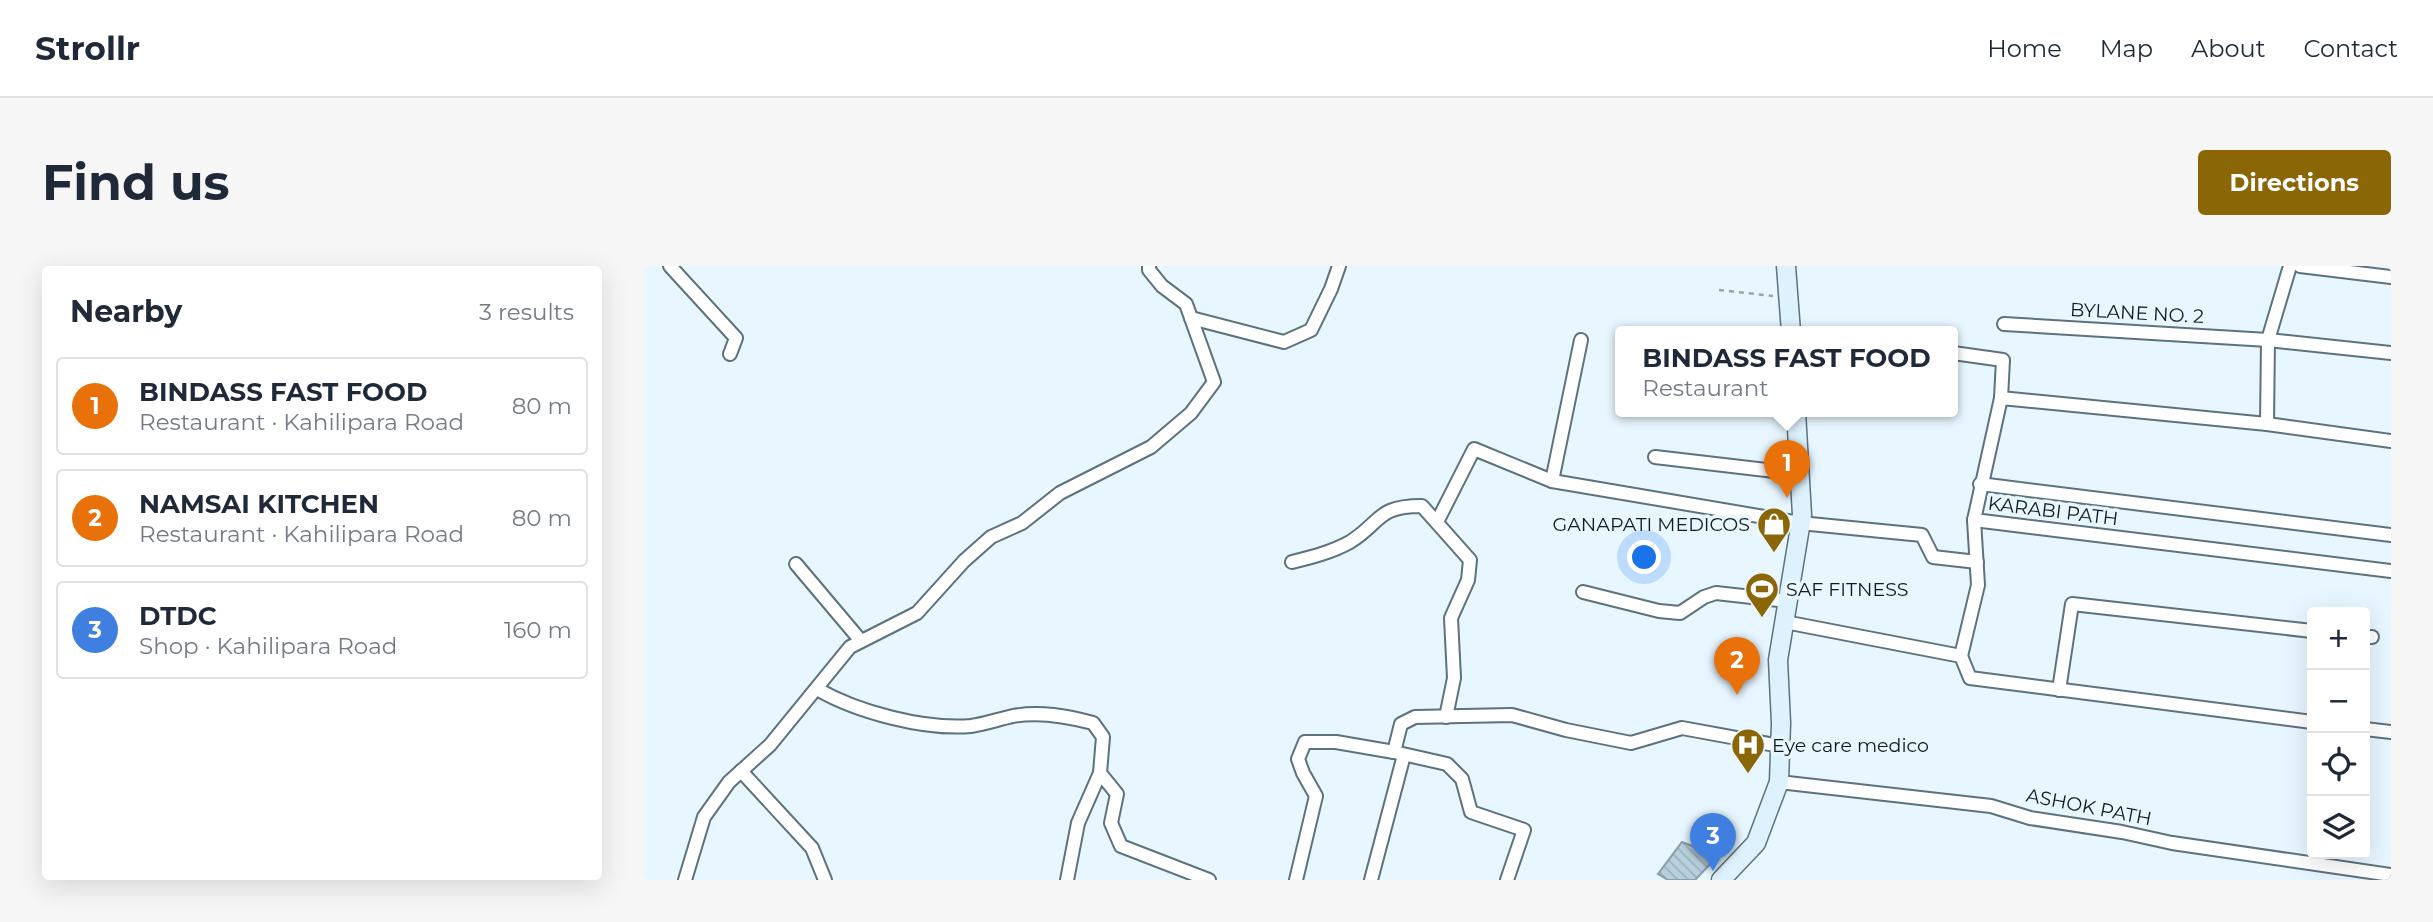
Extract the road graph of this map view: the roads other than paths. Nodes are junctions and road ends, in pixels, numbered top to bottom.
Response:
1 (670, 266) edge
2 (1149, 266) edge
3 (1339, 266) edge
4 (1786, 266) edge
5 (2290, 266) edge
6 (2300, 266) edge
7 (2391, 277) edge
8 (1191, 318) junction
9 (2004, 324) dead end
10 (1793, 326) edge
11 (1581, 340) dead end
12 (2268, 340) junction
13 (2391, 352) edge
14 (730, 354) dead end
15 (1958, 354) edge
16 (2001, 398) junction
17 (1796, 417) edge
18 (2267, 424) junction
19 (2391, 441) edge
20 (1655, 457) dead end
21 (1800, 474) junction
22 (1552, 481) junction
23 (1980, 484) junction
24 (1974, 520) junction
25 (1437, 522) junction
26 (1800, 523) junction
27 (2391, 535) edge
28 (1292, 562) dead end
29 (1976, 562) junction
30 (796, 564) dead end
31 (2391, 571) edge
32 (1583, 592) dead end
33 (1788, 601) junction
34 (1785, 622) junction
35 (2307, 630) edge
36 (861, 641) junction
37 (1961, 656) junction
38 (817, 689) junction
39 (2059, 690) junction
40 (1446, 718) junction
41 (2307, 721) edge
42 (2370, 730) edge
43 (2391, 732) edge
44 (1780, 746) junction
45 (1399, 753) junction
46 (741, 771) junction
47 (1100, 773) junction
48 (1779, 782) junction
49 (2391, 875) edge
50 (685, 880) edge
51 (825, 880) edge
52 (1068, 880) edge
53 (1209, 880) edge
54 (1296, 880) edge
55 (1371, 880) edge
56 (1507, 880) edge
57 (1721, 880) edge

1 - 14 street
2 - 8 street
3 - 8 street
4 - 10 main road
5 - 12 street
6 - 7 street
8 - 36 street
9 - 12 street, BYLANE NO. 2
11 - 22 street
12 - 13 street, BYLANE NO. 2
12 - 18 street
15 - 16 street, KARABI PATH
16 - 18 street
16 - 23 street, KARABI PATH
17 - 21 main road
18 - 19 street
20 - 21 street
21 - 26 main road
22 - 25 street
22 - 26 street
23 - 24 street, KARABI PATH
23 - 27 street
24 - 29 street
24 - 31 street, KARABI PATH
25 - 28 street
25 - 40 street
26 - 29 street
26 - 33 main road
29 - 37 street
30 - 36 street
32 - 33 street
33 - 34 main road
34 - 37 street
34 - 44 main road
35 - 39 street
36 - 38 street
37 - 39 street
38 - 46 street
38 - 47 street
39 - 41 street
40 - 44 street
40 - 45 street
42 - 43 street
44 - 48 main road
45 - 54 street
45 - 55 street
45 - 56 street
46 - 50 street
46 - 51 street
47 - 52 street
47 - 53 street
48 - 49 street, ASHOK PATH
48 - 57 main road

